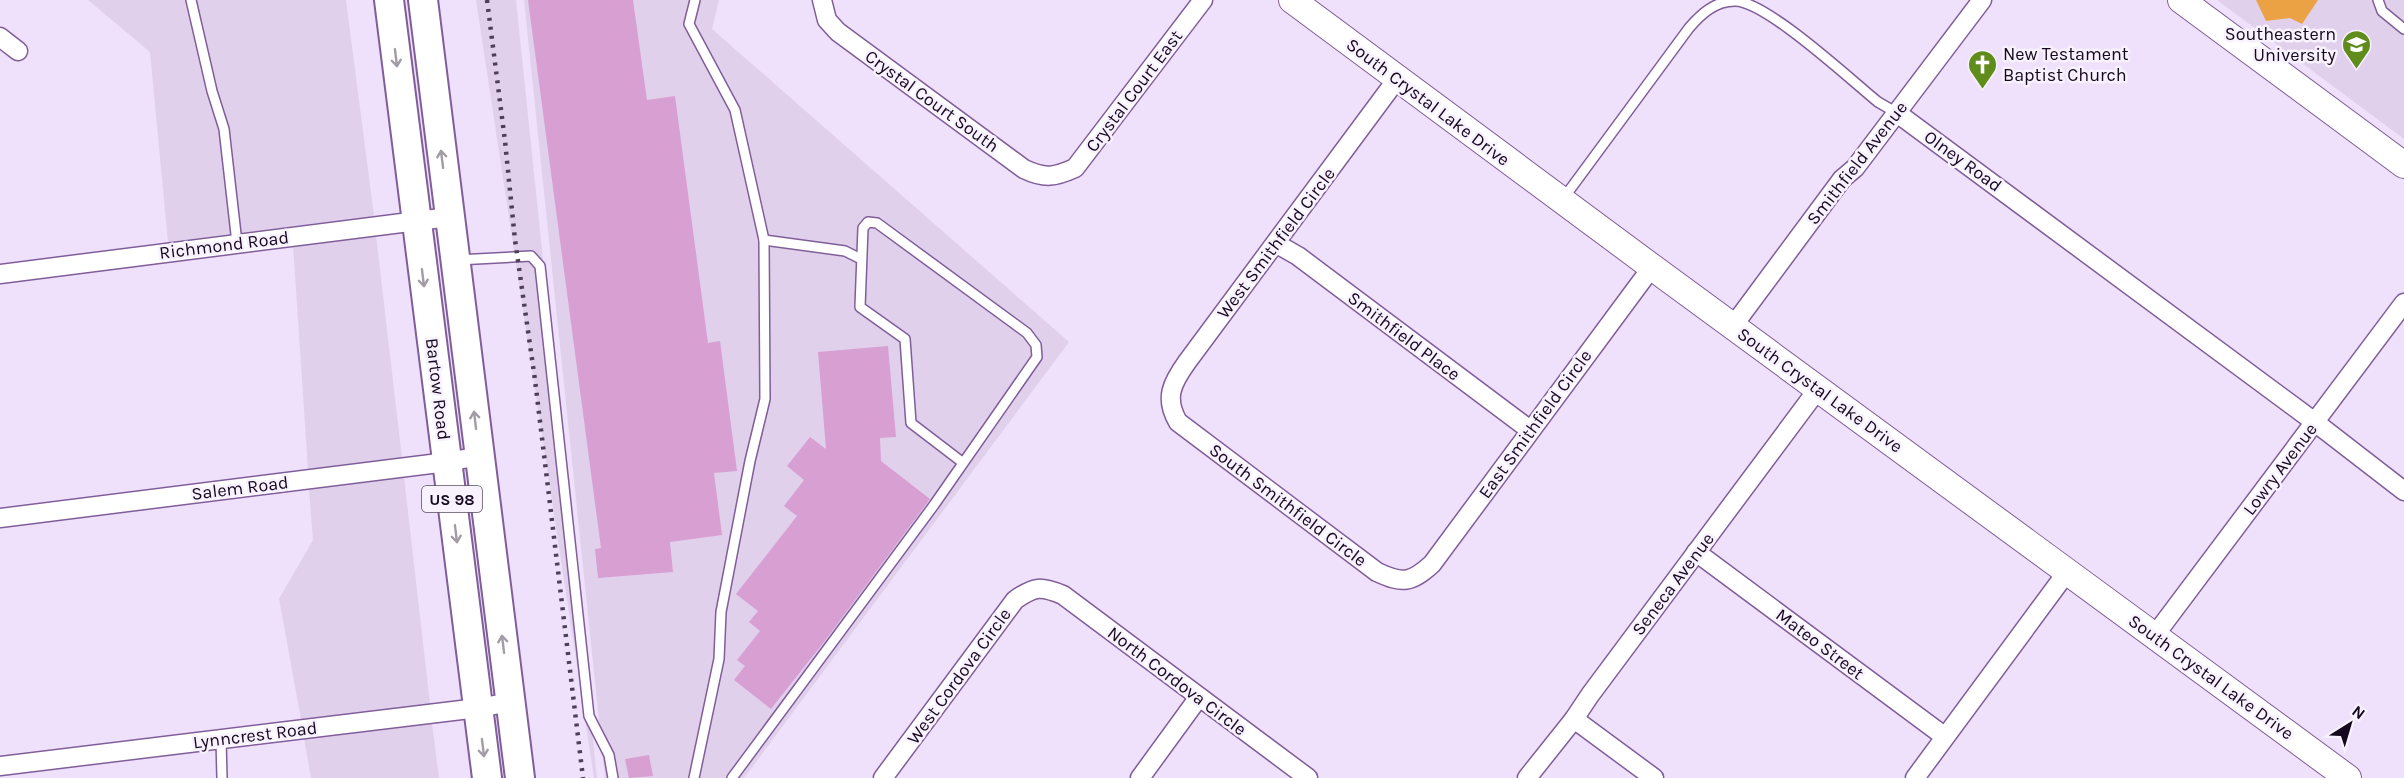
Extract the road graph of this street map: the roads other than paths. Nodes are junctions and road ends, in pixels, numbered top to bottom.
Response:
1 (191, 0) edge
2 (389, 0) edge
3 (423, 0) edge
4 (695, 0) edge
5 (1203, 0) edge
6 (1292, 0) edge
7 (1982, 0) edge
8 (2181, 0) edge
9 (2378, 0) edge
10 (822, 1) edge
11 (2404, 29) edge
12 (0, 37) edge
13 (18, 51) dead end
14 (1397, 80) junction
15 (1898, 113) junction
16 (2404, 165) edge
17 (1059, 175) joint
18 (1562, 201) junction
19 (449, 217) junction
20 (416, 220) junction
21 (764, 240) junction
22 (237, 243) junction
23 (1277, 243) junction
24 (861, 259) junction
25 (455, 260) junction
26 (1652, 267) junction
27 (0, 274) edge
28 (2404, 303) edge
29 (1733, 326) junction
30 (1818, 389) junction
31 (1172, 411) joint
32 (2316, 423) junction
33 (1530, 430) junction
34 (480, 456) junction
35 (447, 462) junction
36 (962, 462) junction
37 (2404, 491) edge
38 (0, 518) edge
39 (1696, 552) junction
40 (2067, 573) junction
41 (1414, 578) joint
42 (1044, 587) joint
43 (2156, 635) junction
44 (1199, 698) junction
45 (510, 702) junction
46 (478, 708) junction
47 (1575, 719) junction
48 (1944, 736) junction
49 (221, 739) junction
50 (0, 766) edge
51 (222, 778) edge
52 (487, 778) edge
53 (520, 778) edge
54 (613, 778) edge
55 (694, 778) edge
56 (732, 778) edge
57 (883, 778) edge
58 (1140, 778) edge
59 (1308, 778) edge
60 (1527, 778) edge
61 (1654, 778) edge
62 (1914, 778) edge
63 (2348, 778) edge

1 - 22 lane
2 -> 20 main road, Bartow Road / US 98
19 -> 3 main road, Bartow Road / US 98
4 - 21 lane
5 - 17 street, Crystal Court East
6 - 14 street, South Crystal Lake Drive
7 - 15 street, Smithfield Avenue
8 - 16 street
9 - 11 lane
10 - 17 street, Crystal Court South
12 - 13 street
14 - 18 street, South Crystal Lake Drive
14 - 23 street, West Smithfield Circle
15 - 18 lane, Olney Road
15 - 29 street, Smithfield Avenue
15 - 32 street, Olney Road
18 - 26 street, South Crystal Lake Drive
19 - 20 street, Richmond Road
19 - 25 main road, Bartow Road / US 98
20 - 22 street, Richmond Road
20 -> 35 main road, Bartow Road / US 98
21 - 24 lane
21 - 55 lane
22 - 27 street, Richmond Road
23 - 31 street, West Smithfield Circle
23 - 33 street, Smithfield Place
24 - 36 lane
24 - 36 lane
34 -> 25 main road, Bartow Road / US 98
25 - 54 lane
26 - 29 street, South Crystal Lake Drive
26 - 33 street, East Smithfield Circle
28 - 32 street, Lowry Avenue
29 - 30 street, South Crystal Lake Drive
30 - 39 street, Seneca Avenue
30 - 40 street, South Crystal Lake Drive
31 - 41 street, South Smithfield Circle
32 - 37 street, Olney Road
32 - 43 street, Lowry Avenue
33 - 41 street, East Smithfield Circle
34 - 35 street, Salem Road
45 -> 34 main road, Bartow Road / US 98
35 - 38 street, Salem Road
35 -> 46 main road, Bartow Road / US 98
36 - 56 lane
39 - 47 street, Seneca Avenue
39 - 48 street, Mateo Street
40 - 43 street, South Crystal Lake Drive
40 - 48 street
42 - 44 street, North Cordova Circle
42 - 57 street, West Cordova Circle
43 - 63 street, South Crystal Lake Drive
44 - 58 street
44 - 59 street, North Cordova Circle
45 - 46 street, Lynncrest Road
45 - 53 main road, Bartow Road / US 98
46 - 49 street, Lynncrest Road
46 -> 52 main road, Bartow Road / US 98
47 - 60 street, Seneca Avenue
47 - 61 street
48 - 62 street
49 - 50 street, Lynncrest Road
49 - 51 lane

